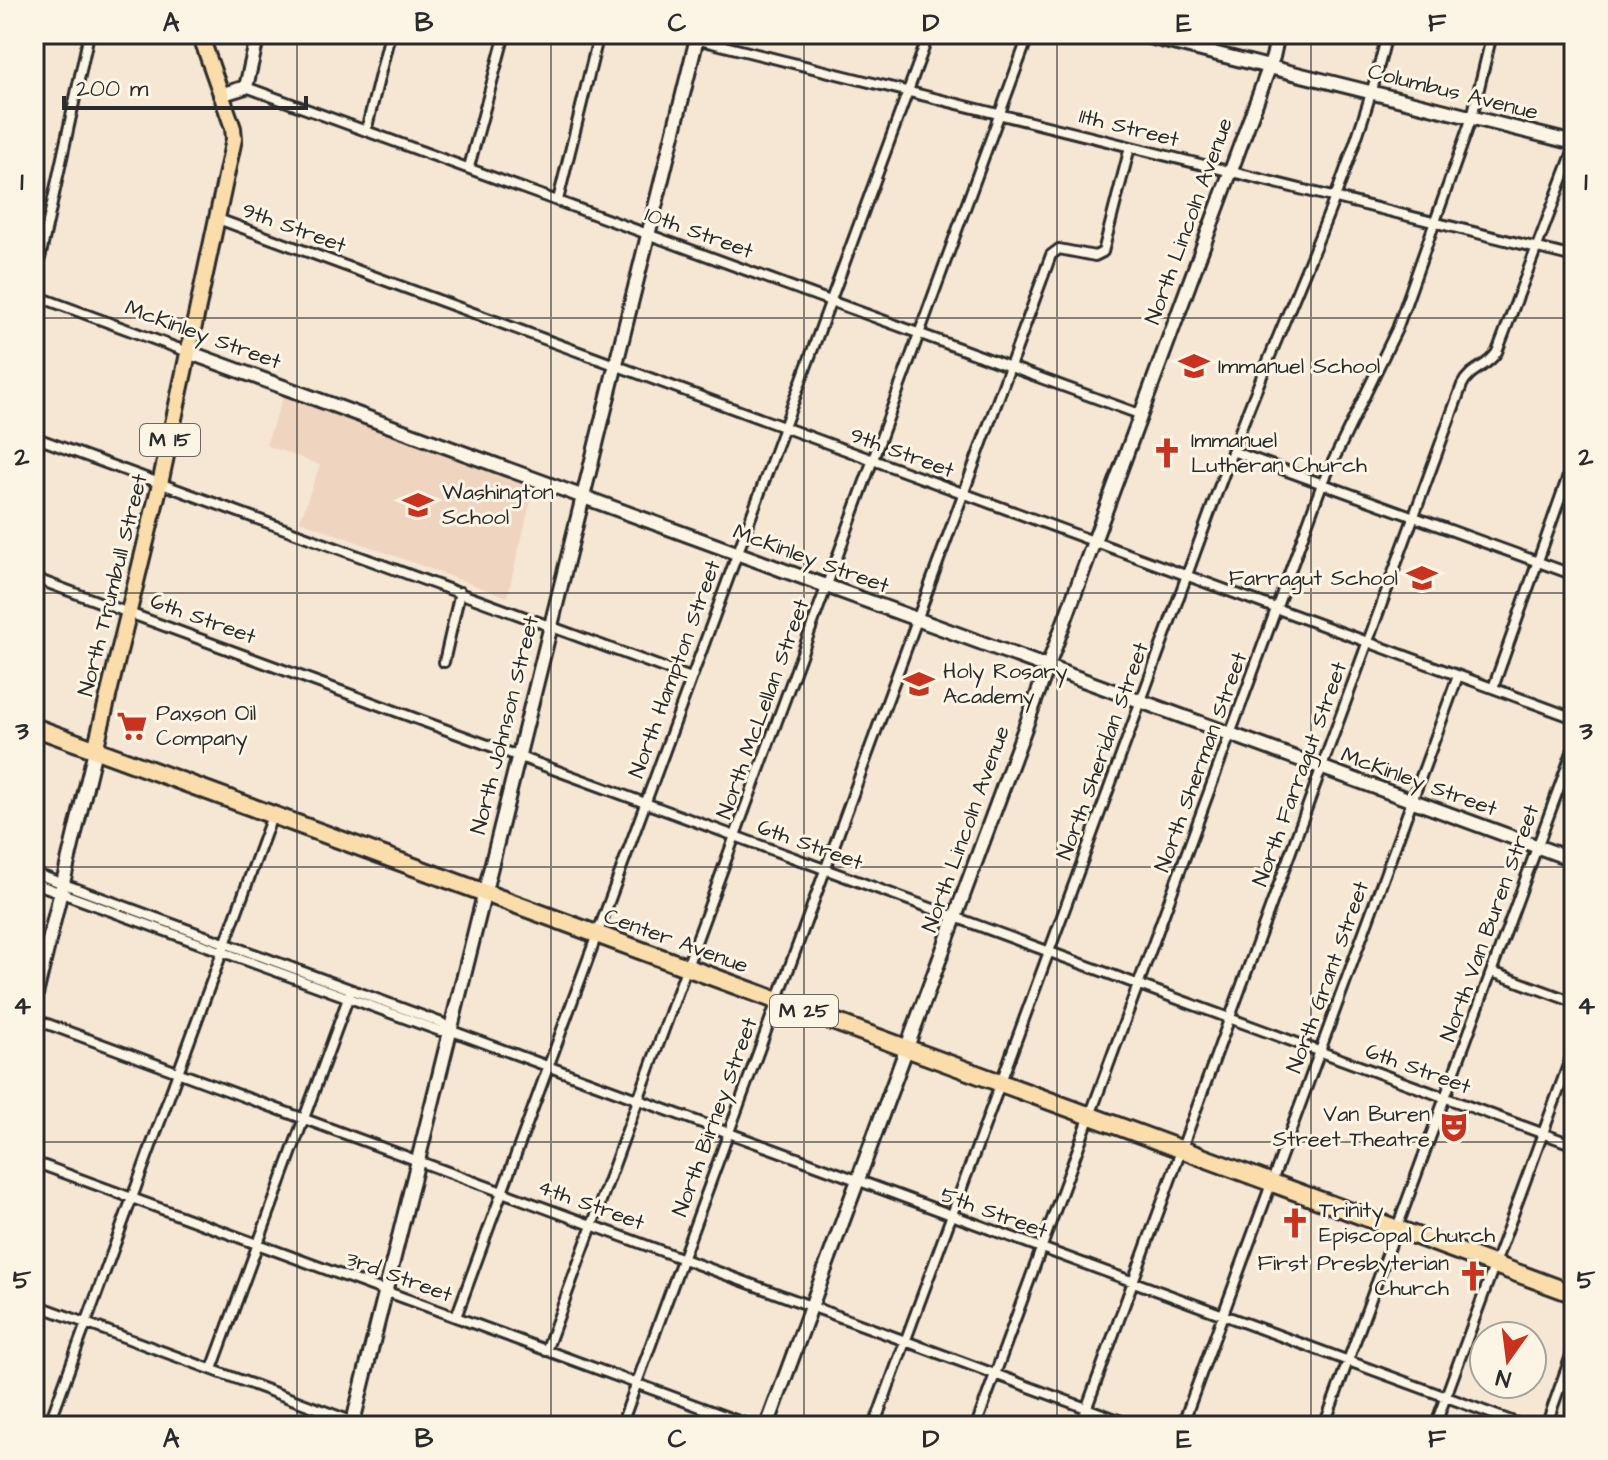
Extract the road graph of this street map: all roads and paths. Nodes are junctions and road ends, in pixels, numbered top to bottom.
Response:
1 (89, 34) edge
2 (200, 34) edge
3 (258, 34) edge
4 (390, 34) edge
5 (505, 34) edge
6 (599, 34) edge
7 (676, 34) edge
8 (929, 34) edge
9 (1029, 34) edge
10 (1137, 34) edge
11 (1278, 34) edge
12 (1387, 34) edge
13 (1492, 34) edge
14 (697, 36) edge
15 (1178, 39) edge
16 (1268, 66) junction
17 (246, 87) junction
18 (907, 91) junction
19 (1373, 92) junction
20 (220, 95) junction
21 (1000, 115) junction
22 (1472, 117) junction
23 (366, 131) junction
24 (1574, 143) edge
25 (1130, 147) junction
26 (1574, 149) edge
27 (469, 167) junction
28 (1229, 171) junction
29 (1334, 198) junction
30 (558, 200) junction
31 (218, 219) junction
32 (1435, 223) junction
33 (648, 233) junction
34 (1537, 248) junction
35 (1574, 257) edge
36 (34, 286) edge
37 (34, 295) edge
38 (830, 301) junction
39 (921, 333) junction
40 (188, 352) junction
41 (616, 366) junction
42 (1011, 367) junction
43 (1139, 414) junction
44 (783, 428) junction
45 (34, 437) edge
46 (1232, 451) junction
47 (1574, 459) edge
48 (874, 462) junction
49 (160, 484) junction
50 (1322, 484) junction
51 (963, 495) junction
52 (583, 497) junction
53 (1414, 517) junction
54 (1092, 541) junction
55 (737, 553) junction
56 (1538, 562) junction
57 (1574, 575) edge
58 (1187, 576) junction
59 (34, 578) edge
60 (827, 586) junction
61 (460, 592) junction
62 (1277, 609) junction
63 (130, 612) junction
64 (917, 620) junction
65 (550, 625) junction
66 (1367, 643) junction
67 (444, 662) dead end
68 (1046, 666) junction
69 (1458, 676) junction
70 (691, 678) junction
71 (1493, 688) junction
72 (1140, 702) junction
73 (1574, 718) edge
74 (34, 727) edge
75 (1231, 735) junction
76 (1574, 747) edge
77 (95, 750) junction
78 (519, 755) junction
79 (1322, 768) junction
80 (1412, 801) junction
81 (644, 803) junction
82 (272, 816) junction
83 (735, 836) junction
84 (1537, 847) junction
85 (1574, 860) edge
86 (826, 870) junction
87 (34, 873) edge
88 (34, 883) edge
89 (63, 888) junction
90 (484, 892) junction
91 (955, 917) junction
92 (595, 934) junction
93 (224, 948) junction
94 (1049, 952) junction
95 (686, 968) junction
96 (1492, 972) junction
97 (1139, 985) junction
98 (350, 993) junction
99 (777, 1001) junction
100 (1574, 1002) edge
101 (34, 1003) edge
102 (34, 1019) edge
103 (1229, 1019) junction
104 (452, 1031) junction
105 (1574, 1049) edge
106 (906, 1050) junction
107 (1319, 1052) junction
108 (548, 1066) junction
109 (177, 1072) junction
110 (1000, 1083) junction
111 (1445, 1098) junction
112 (637, 1099) junction
113 (1090, 1117) junction
114 (303, 1118) junction
115 (729, 1133) junction
116 (1543, 1134) junction
117 (1574, 1145) edge
118 (1182, 1149) junction
119 (418, 1160) junction
120 (34, 1162) edge
121 (858, 1182) junction
122 (1272, 1182) junction
123 (501, 1191) junction
124 (132, 1198) junction
125 (952, 1216) junction
126 (591, 1224) junction
127 (1396, 1228) junction
128 (256, 1244) junction
129 (1042, 1249) junction
130 (682, 1258) junction
131 (1493, 1264) junction
132 (1132, 1282) junction
133 (386, 1291) junction
134 (1574, 1294) edge
135 (34, 1304) edge
136 (811, 1307) junction
137 (1222, 1315) junction
138 (456, 1317) junction
139 (86, 1323) junction
140 (906, 1341) junction
141 (1574, 1347) edge
142 (546, 1351) junction
143 (1348, 1361) junction
144 (212, 1369) junction
145 (995, 1374) junction
146 (636, 1384) junction
147 (1446, 1398) junction
148 (1086, 1408) junction
149 (357, 1425) edge
150 (44, 1426) edge
151 (621, 1426) edge
152 (752, 1426) edge
153 (767, 1426) edge
154 (874, 1426) edge
155 (976, 1426) edge
156 (1080, 1426) edge
157 (1135, 1426) edge
158 (1182, 1426) edge
159 (1324, 1426) edge
160 (1435, 1426) edge
161 (1525, 1426) edge
162 (1546, 1426) edge

1 - 36 street
2 - 20 main road, M 15
3 - 17 street
4 - 23 street
5 - 27 street
6 - 30 street
7 - 14 street, 11th Street
8 - 18 street, North Hampton Street
9 - 21 street, North McLellan Street
10 - 15 street, Columbus Avenue
11 - 16 street, North Lincoln Avenue
12 - 19 street, North Sheridan Street
13 - 22 street, North Sherman Street
14 - 18 street, 11th Street
14 - 33 street, North Johnson Street
15 - 16 street, Columbus Avenue
16 - 19 street, Columbus Avenue
16 - 28 street, North Lincoln Avenue
17 - 20 street
17 - 23 street, 10th Street
18 - 21 street, 11th Street
18 - 38 street, North Hampton Street
19 - 22 street, Columbus Avenue
19 - 29 street, North Sheridan Street
20 - 31 main road, North Trumbull Street / M 15
21 - 25 street, 11th Street
21 - 39 street, North McLellan Street
22 - 24 street, Columbus Avenue
22 - 32 street, North Sherman Street
23 - 27 street, 10th Street
25 - 28 street, 11th Street
25 - 42 street, North Birney Street
26 - 34 street, North Farragut Street
27 - 30 street, 10th Street
28 - 29 street, 11th Street
28 - 43 street, North Lincoln Avenue
29 - 32 street, 11th Street
29 - 46 street, North Sheridan Street
30 - 33 street, 10th Street
31 - 40 main road, North Trumbull Street / M 15
31 - 41 street, 9th Street
32 - 34 street, 11th Street
32 - 50 street, North Sherman Street
33 - 38 street, 10th Street
33 - 41 street, North Johnson Street
34 - 35 street, 11th Street
34 - 53 street, North Farragut Street
37 - 40 street, McKinley Street
38 - 39 street, 10th Street
38 - 44 street, North Hampton Street
39 - 42 street, 10th Street
39 - 48 street, North McLellan Street
40 - 49 main road, North Trumbull Street / M 15
40 - 52 street, McKinley Street
41 - 44 street, 9th Street
41 - 52 street, North Johnson Street
42 - 43 street, 10th Street
42 - 51 street, North Birney Street
43 - 54 street, North Lincoln Avenue
44 - 48 street, 9th Street
44 - 55 street, North Hampton Street
45 - 49 street
46 - 50 street
46 - 58 street, North Sheridan Street
47 - 56 street
48 - 51 street, 9th Street
48 - 60 street, North McLellan Street
49 - 61 street
49 - 63 main road, North Trumbull Street / M 15
50 - 53 street
50 - 62 street, North Sherman Street
51 - 54 street, 9th Street
51 - 64 street, North Birney Street
52 - 55 street, McKinley Street
52 - 65 street, North Johnson Street
53 - 56 street
53 - 66 street, North Farragut Street
54 - 58 street, 9th Street
54 - 68 street, North Lincoln Avenue
55 - 60 street, McKinley Street
55 - 70 street, North Hampton Street
56 - 57 street
56 - 71 street
58 - 62 street, 9th Street
58 - 72 street, North Sheridan Street
59 - 63 street, 6th Street
60 - 64 street, McKinley Street
60 - 83 street, North McLellan Street
61 - 65 street
61 - 67 street
62 - 66 street, 9th Street
62 - 75 street, North Sherman Street
63 - 77 main road, North Trumbull Street / M 15
63 - 78 street, 6th Street
64 - 68 street, McKinley Street
64 - 86 street, North Birney Street
65 - 70 street
65 - 78 street, North Johnson Street
66 - 69 street, 9th Street
66 - 79 street, North Farragut Street
68 - 72 street, McKinley Street
68 - 91 street, North Lincoln Avenue
69 - 71 street, 9th Street
69 - 80 street, North Grant Street
70 - 81 street, North Hampton Street
71 - 73 street, 9th Street
72 - 75 street, McKinley Street
72 - 94 street, North Sheridan Street
74 - 77 highway, Center Avenue / M 25
75 - 79 street, McKinley Street
75 - 97 street, North Sherman Street
76 - 84 street, North Van Buren Street
77 - 82 highway, Center Avenue / M 25
77 - 89 street, North Trumbull Street
78 - 81 street, 6th Street
78 - 90 street, North Johnson Street
79 - 80 street, McKinley Street
79 - 103 street, North Farragut Street
80 - 84 street, McKinley Street
80 - 107 street, North Grant Street
81 - 83 street, 6th Street
81 - 92 street, North Hampton Street
82 - 90 highway, Center Avenue / M 25
82 - 93 street
83 - 86 street, 6th Street
83 - 95 street, North McLellan Street
84 - 85 street, McKinley Street
84 - 96 street, North Van Buren Street
86 - 91 street, 6th Street
86 - 99 street, North Birney Street
87 - 89 street, 5th Street
88 - 89 street, 5th Street
89 - 93 street, 5th Street
89 - 101 street, North Trumbull Street
90 - 92 highway, Center Avenue / M 25
90 - 104 street, North Johnson Street
91 - 94 street, 6th Street
91 - 106 street, North Lincoln Avenue
92 - 95 highway, Center Avenue / M 25
92 - 108 street, North Hampton Street
93 - 98 street, 5th Street
93 - 109 street
94 - 97 street, 6th Street
94 - 110 street, North Sheridan Street
95 - 99 highway, Center Avenue / M 25
95 - 112 street, North McLellan Street
96 - 100 street
96 - 111 street, North Van Buren Street
97 - 103 street, 6th Street
97 - 113 street, North Sherman Street
98 - 104 street, 5th Street
98 - 114 street
99 - 106 highway, Center Avenue / M 25
99 - 115 street, North Birney Street
102 - 109 street, 4th Street
103 - 107 street, 6th Street
103 - 118 street, North Farragut Street
104 - 108 street, 5th Street
104 - 119 street, North Johnson Street
105 - 116 street
106 - 110 highway, Center Avenue / M 25
106 - 121 street, North Lincoln Avenue
107 - 111 street, 6th Street
107 - 122 street, North Grant Street
108 - 112 street, 5th Street
108 - 123 street, North Hampton Street
109 - 114 street, 4th Street
109 - 124 street
110 - 113 highway, Center Avenue / M 25
110 - 125 street, North Sheridan Street
111 - 116 street, 6th Street
111 - 127 street, North Van Buren Street
112 - 115 street, 5th Street
112 - 126 street, North McLellan Street
113 - 118 highway, Center Avenue / M 25
113 - 129 street, North Sherman Street
114 - 119 street, 4th Street
114 - 128 street
115 - 121 street, 5th Street
115 - 130 street, North Birney Street
116 - 117 street, 6th Street
116 - 131 street
118 - 122 highway, Center Avenue / M 25
118 - 132 street, North Farragut Street
119 - 123 street, 4th Street
119 - 133 street, North Johnson Street
120 - 124 street, 3rd Street
121 - 125 street, 5th Street
121 - 136 street, North Lincoln Avenue
122 - 127 highway, Center Avenue / M 25
122 - 137 street, North Grant Street
123 - 126 street, 4th Street
123 - 138 street, North Hampton Street
124 - 128 street, 3rd Street
124 - 139 street
125 - 129 street, 5th Street
125 - 140 street, North Sheridan Street
126 - 130 street, 4th Street
126 - 142 street, North McLellan Street
127 - 131 highway, Center Avenue / M 25
127 - 143 street, North Van Buren Street
128 - 133 street, 3rd Street
128 - 144 street
129 - 132 street, 5th Street
129 - 145 street, North Sherman Street
130 - 136 street, 4th Street
130 - 146 street, North Birney Street
131 - 134 highway, Center Avenue / M 25
131 - 147 street
132 - 137 street, 5th Street
132 - 148 street, North Farragut Street
133 - 138 street, 3rd Street
133 - 149 street, North Johnson Street
135 - 139 street
136 - 140 street, 4th Street
136 - 153 street, North Lincoln Avenue
137 - 143 street, 5th Street
137 - 158 street, North Grant Street
138 - 142 street, 3rd Street
139 - 144 street
139 - 150 street
140 - 145 street, 4th Street
140 - 154 street, North Sheridan Street
141 - 162 street
142 - 146 street, 3rd Street
143 - 147 street, 5th Street
143 - 159 street, North Van Buren Street
144 - 149 street
145 - 148 street, 4th Street
145 - 155 street, North Sherman Street
146 - 151 street, North Birney Street
146 - 152 street, 3rd Street
147 - 160 street
147 - 161 street, 5th Street
148 - 156 street, North Farragut Street
148 - 157 street, 4th Street

